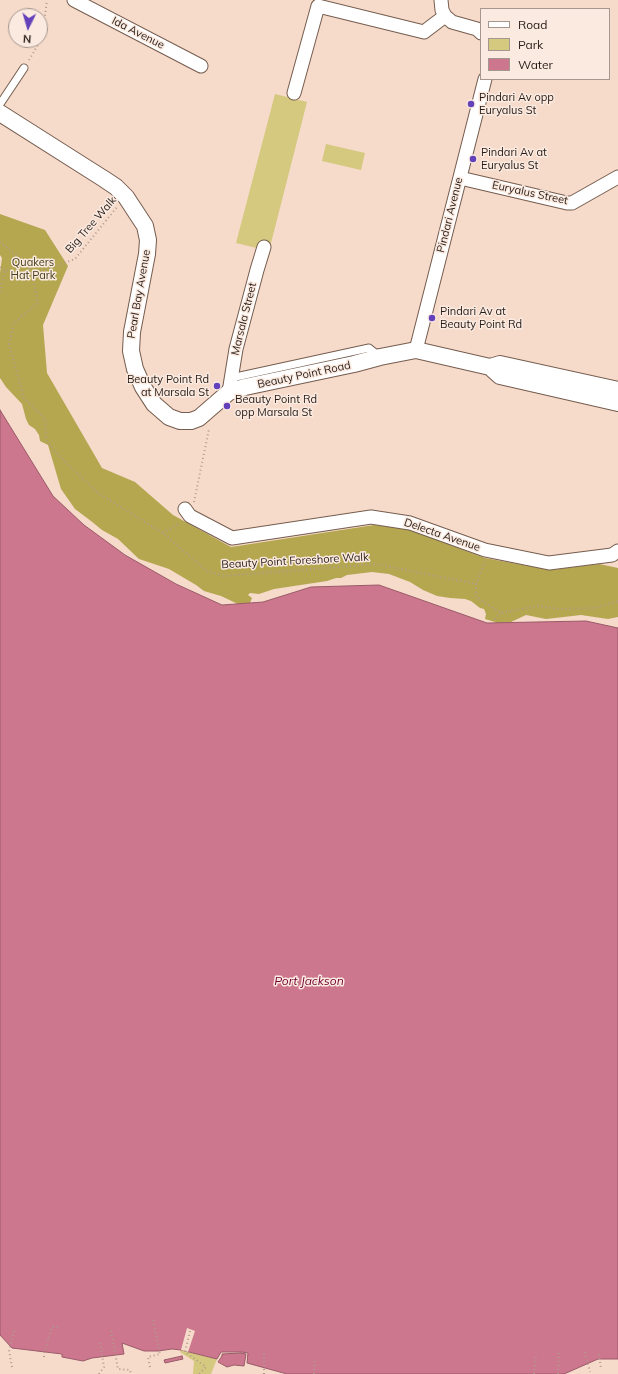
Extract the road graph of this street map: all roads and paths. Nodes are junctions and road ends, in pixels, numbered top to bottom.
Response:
1 (47, 0) edge
2 (74, 0) edge
3 (441, 0) edge
4 (445, 16) junction
5 (480, 32) edge
6 (201, 66) dead end
7 (24, 68) joint
8 (485, 80) edge
9 (294, 93) dead end
10 (0, 104) edge
11 (0, 113) edge
12 (618, 177) edge
13 (460, 178) junction
14 (126, 197) junction
15 (0, 242) edge
16 (264, 247) dead end
17 (0, 267) edge
18 (5, 270) junction
19 (32, 275) junction
20 (0, 292) edge
21 (416, 350) junction
22 (490, 367) junction
23 (230, 385) junction
24 (618, 390) edge
25 (618, 403) edge
26 (209, 429) dead end
27 (187, 513) junction
28 (162, 533) junction
29 (488, 551) junction
30 (615, 553) edge
31 (476, 584) junction
32 (618, 601) edge
33 (501, 613) junction
34 (495, 619) dead end
35 (153, 1320) dead end
36 (58, 1327) dead end
37 (15, 1329) dead end
38 (190, 1331) dead end
39 (111, 1332) dead end
40 (100, 1343) dead end
41 (559, 1350) dead end
42 (264, 1351) dead end
43 (586, 1352) dead end
44 (536, 1354) dead end
45 (598, 1354) dead end
46 (44, 1357) dead end
47 (315, 1359) dead end
48 (150, 1367) dead end
49 (12, 1368) dead end
50 (601, 1369) dead end
51 (590, 1372) dead end
52 (99, 1374) edge
53 (130, 1374) edge
54 (199, 1374) edge
55 (264, 1374) edge
56 (314, 1374) edge
57 (534, 1374) edge
58 (558, 1374) edge

1 - 7 path
2 - 6 street, Ida Avenue
3 - 4 street
4 - 5 street
4 - 9 street
7 - 10 lane
8 - 13 street, Pindari Avenue
11 - 14 street, Pearl Bay Avenue
12 - 13 street, Euryalus Street
13 - 21 street, Pindari Avenue
14 - 19 path, Big Tree Walk
14 - 23 street, Pearl Bay Avenue
15 - 19 path
16 - 23 street, Marsala Street
17 - 18 path
18 - 19 path
18 - 20 path
19 - 28 path, Beauty Point Foreshore Walk
21 - 22 street, Beauty Point Road
21 - 23 street, Beauty Point Road
22 - 24 street, Beauty Point Road
22 - 25 street, Beauty Point Road
26 - 27 path
27 - 28 path
27 - 29 street, Delecta Avenue
28 - 31 path, Beauty Point Foreshore Walk
29 - 30 street, Delecta Avenue
29 - 31 path
31 - 33 path
32 - 33 path
33 - 34 path
35 - 48 path
36 - 46 path
37 - 49 path
38 - 54 path
39 - 53 path
40 - 52 path
41 - 58 path
42 - 55 path
43 - 51 path
44 - 57 path
45 - 50 path
47 - 56 path

